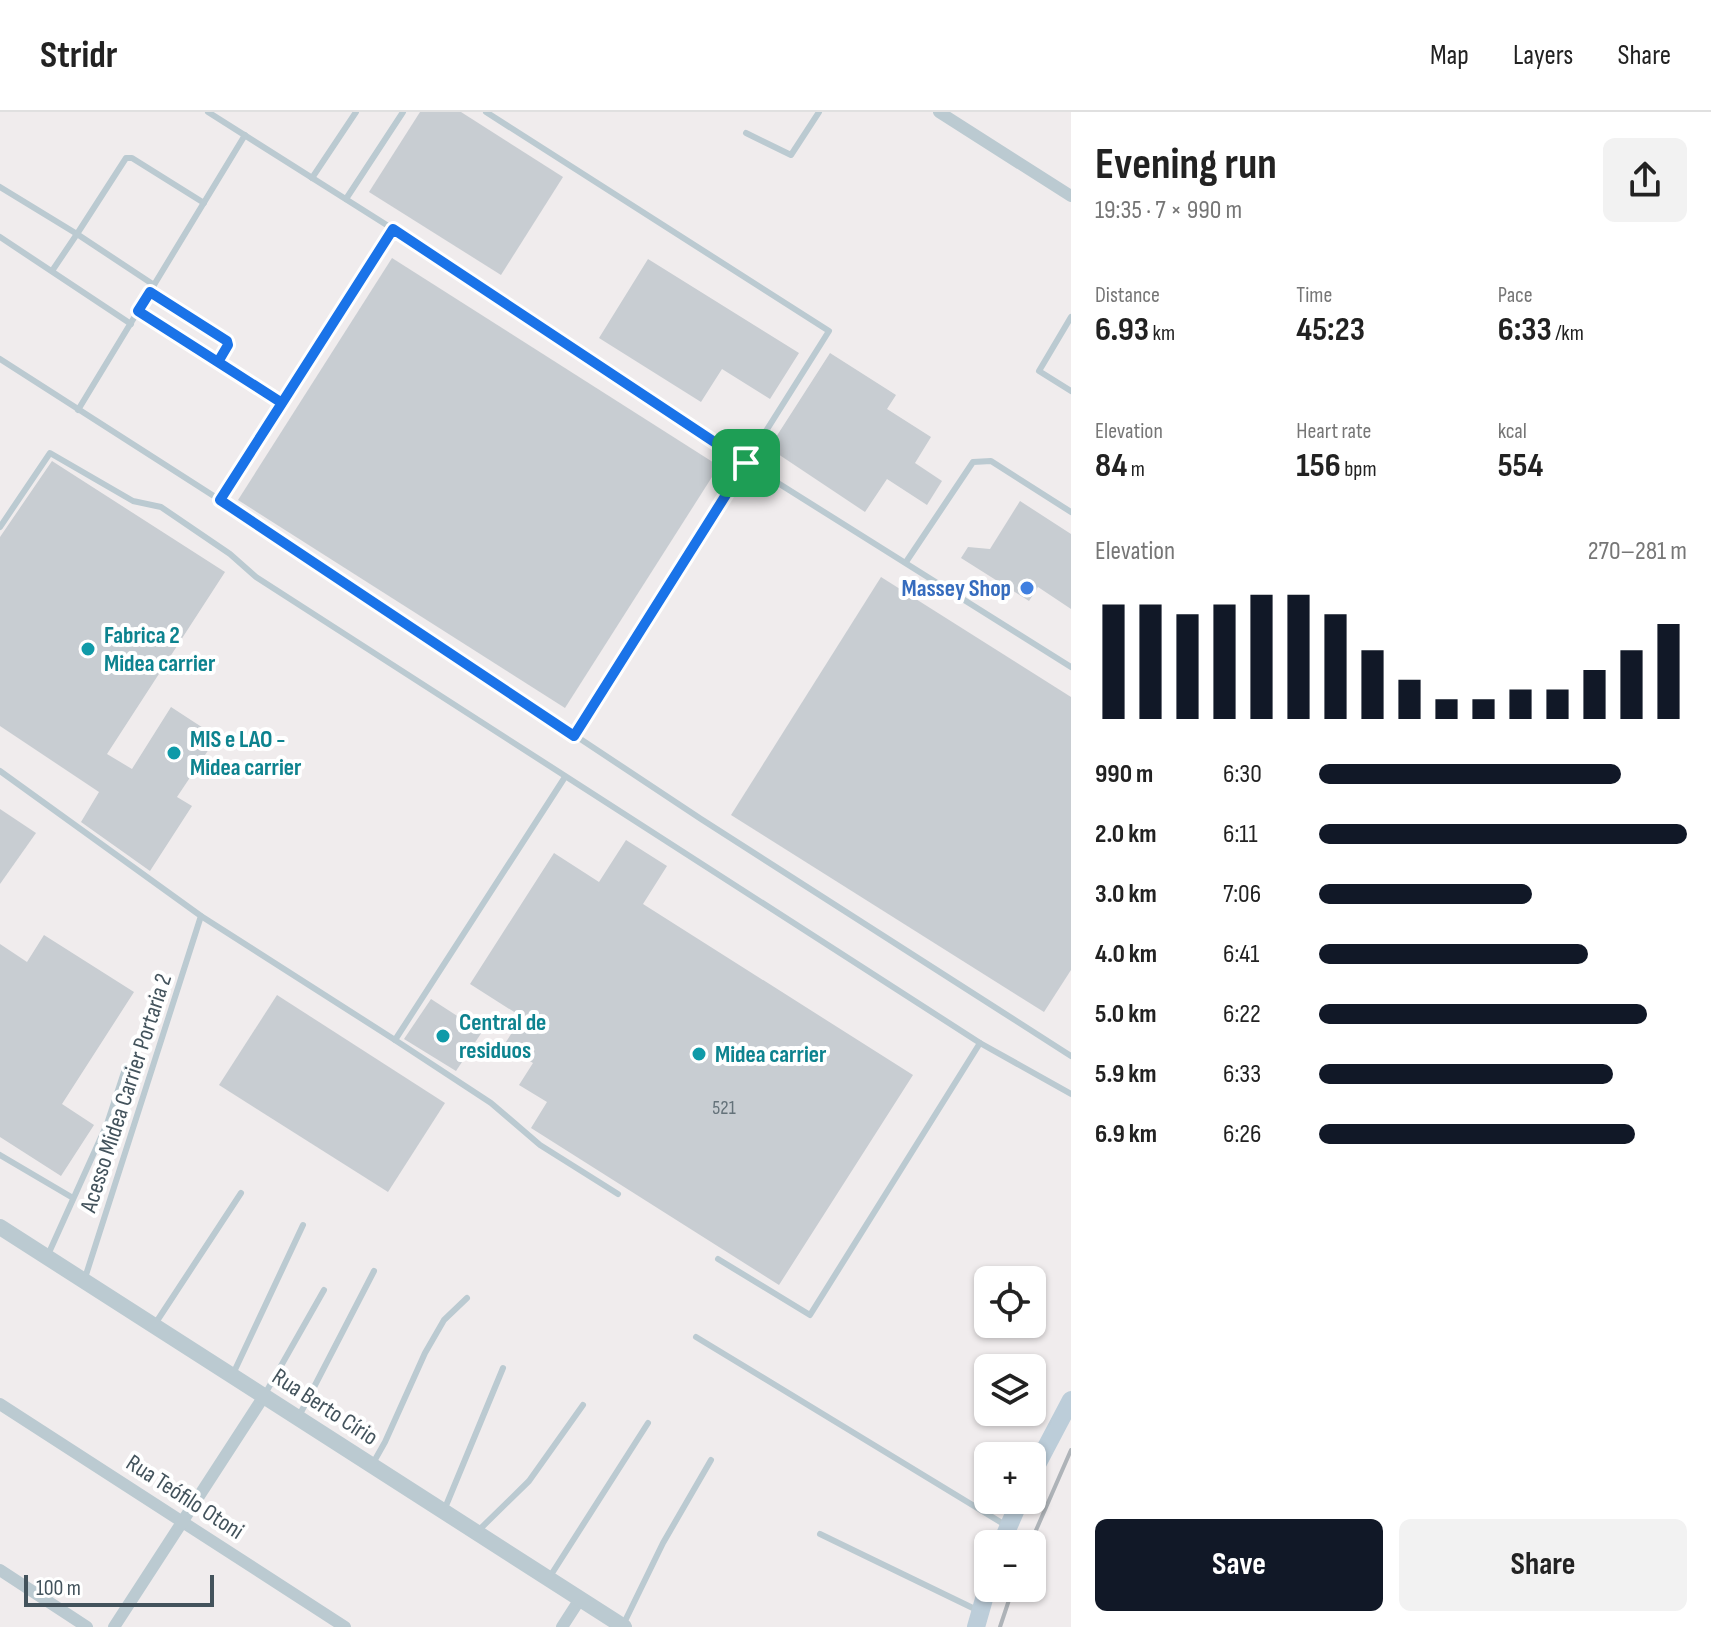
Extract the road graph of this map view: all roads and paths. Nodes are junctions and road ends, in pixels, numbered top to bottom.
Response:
1 (208, 112) edge
2 (356, 112) edge
3 (403, 112) edge
4 (486, 112) edge
5 (819, 112) edge
6 (939, 112) edge
7 (746, 133) dead end
8 (245, 135) junction
9 (312, 178) junction
10 (0, 187) edge
11 (1071, 196) edge
12 (346, 199) junction
13 (204, 203) junction
14 (393, 229) junction
15 (77, 234) junction
16 (0, 237) edge
17 (52, 271) junction
18 (152, 288) junction
19 (138, 311) junction
20 (1071, 317) edge
21 (131, 324) junction
22 (0, 359) edge
23 (218, 362) junction
24 (1071, 391) edge
25 (282, 403) junction
26 (78, 410) junction
27 (746, 463) junction
28 (220, 500) junction
29 (1071, 512) edge
30 (0, 527) edge
31 (906, 562) junction
32 (1070, 664) edge
33 (574, 736) junction
34 (0, 771) edge
35 (565, 777) junction
36 (201, 916) junction
37 (395, 1040) junction
38 (980, 1043) junction
39 (1071, 1056) edge
40 (126, 1066) dead end
41 (1071, 1094) edge
42 (0, 1155) edge
43 (241, 1193) dead end
44 (618, 1194) dead end
45 (73, 1198) junction
46 (303, 1225) dead end
47 (0, 1227) edge
48 (47, 1257) junction
49 (718, 1259) dead end
50 (374, 1271) dead end
51 (84, 1281) junction
52 (324, 1290) dead end
53 (467, 1298) dead end
54 (154, 1326) junction
55 (696, 1337) dead end
56 (503, 1368) dead end
57 (233, 1376) junction
58 (264, 1396) junction
59 (1071, 1400) edge
60 (0, 1404) edge
61 (583, 1405) dead end
62 (298, 1418) junction
63 (648, 1423) dead end
64 (1046, 1447) edge
65 (711, 1460) dead end
66 (372, 1465) junction
67 (444, 1511) junction
68 (182, 1522) junction
69 (996, 1530) edge
70 (477, 1532) junction
71 (820, 1534) dead end
72 (0, 1570) edge
73 (548, 1579) junction
74 (580, 1599) junction
75 (978, 1619) edge
76 (623, 1626) edge
77 (87, 1627) edge
78 (114, 1627) edge
79 (345, 1627) edge
80 (562, 1627) edge

1 - 8 lane
2 - 9 lane
3 - 12 lane
4 - 27 lane
5 - 7 lane
6 - 11 street
8 - 9 lane
8 - 13 lane
9 - 12 lane
10 - 15 lane
12 - 14 lane
13 - 15 lane
13 - 18 lane
14 - 25 lane
14 - 27 lane
15 - 17 lane
15 - 18 lane
16 - 17 lane
17 - 21 lane
18 - 19 lane
18 - 23 lane
19 - 21 lane
19 - 23 lane
20 - 24 lane
21 - 26 lane
22 - 26 lane
23 - 25 lane
25 - 28 lane
26 - 28 lane
27 - 31 lane
27 - 33 lane
28 - 33 lane
29 - 31 lane
30 - 35 lane
31 - 32 lane
33 - 39 lane
34 - 36 lane
35 - 37 lane
35 - 38 lane
36 - 37 lane
36 - 51 lane, Acesso Midea Carrier Portaria 2
37 - 44 lane
38 - 41 lane
38 - 49 lane
40 - 45 lane
42 - 45 lane
43 - 54 lane
45 - 48 lane
46 - 57 lane
47 - 48 street, Rua Berto Círio
48 - 51 street, Rua Berto Círio
50 - 62 lane
51 - 54 street, Rua Berto Círio
52 - 58 lane
53 - 66 lane
54 - 57 street, Rua Berto Círio
55 - 69 lane
56 - 67 lane
57 - 58 street, Rua Berto Círio
58 - 62 street, Rua Berto Círio
58 - 68 street
59 - 64 main road
60 - 68 street, Rua Teófilo Otoni
61 - 70 lane
62 - 66 street, Rua Berto Círio
63 - 73 lane
65 - 76 lane
66 - 67 street, Rua Berto Círio
67 - 70 street, Rua Berto Círio
68 - 78 street
68 - 79 street, Rua Teófilo Otoni
70 - 73 street, Rua Berto Círio
71 - 75 lane
72 - 77 street
73 - 74 street, Rua Berto Círio
74 - 76 street, Rua Berto Círio
74 - 80 street

